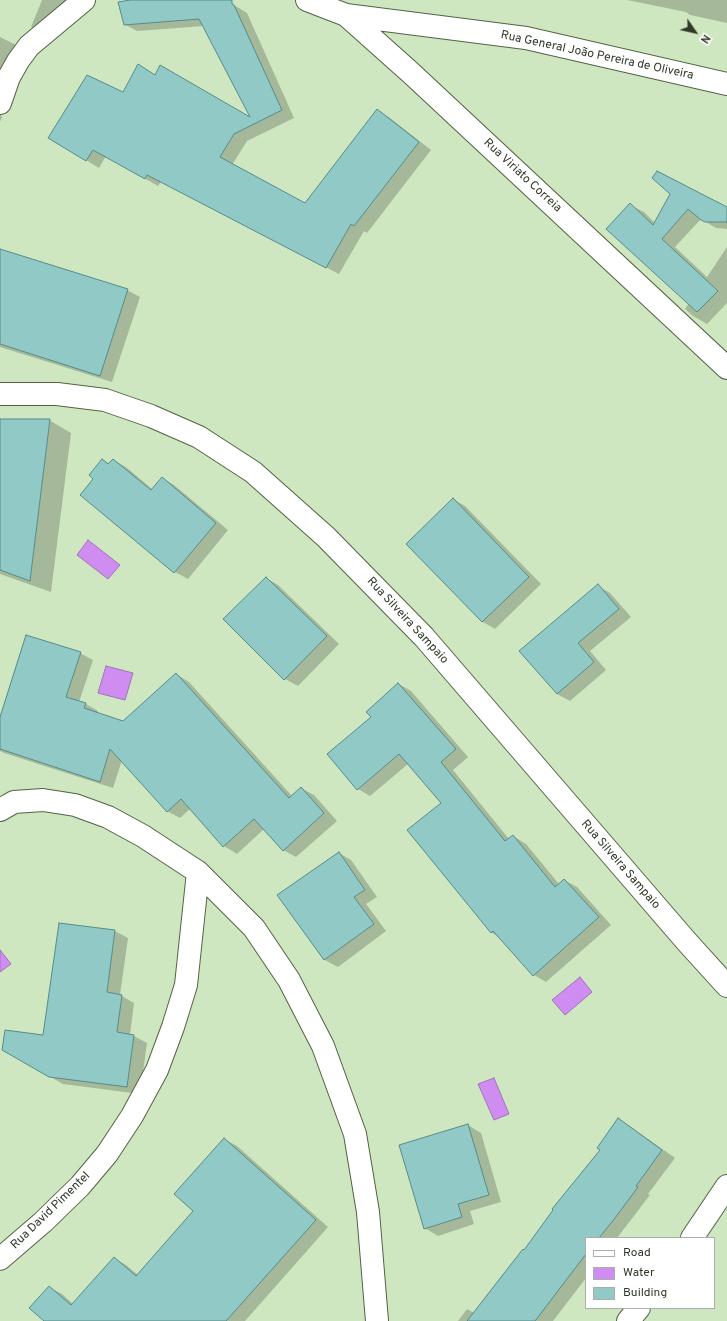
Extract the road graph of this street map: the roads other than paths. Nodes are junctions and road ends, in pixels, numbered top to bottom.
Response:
1 (84, 0) edge
2 (307, 0) edge
3 (346, 15) junction
4 (727, 84) edge
5 (0, 103) edge
6 (727, 368) edge
7 (0, 394) edge
8 (0, 810) edge
9 (198, 872) junction
10 (727, 986) edge
11 (727, 1186) edge
12 (693, 1237) edge
13 (0, 1259) edge
14 (637, 1309) edge
15 (377, 1321) edge
16 (628, 1321) edge

1 - 5 street
2 - 3 street, Rua Viriato Correia
3 - 4 street, Rua General João Pereira de Oliveira
3 - 6 street, Rua Viriato Correia
7 - 10 street, Rua Silveira Sampaio
8 - 9 street
9 - 13 street, Rua David Pimentel
9 - 15 street
11 - 12 street
14 - 16 street

